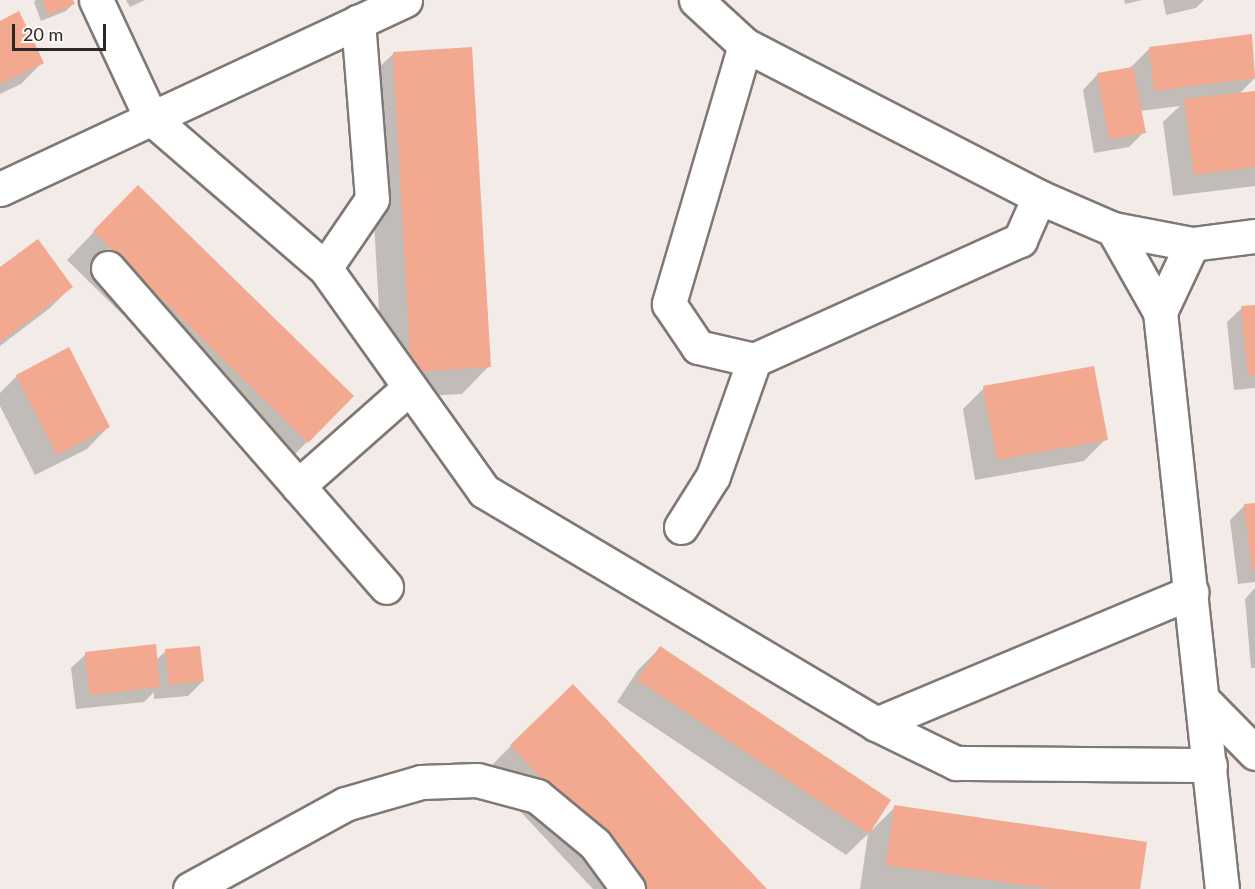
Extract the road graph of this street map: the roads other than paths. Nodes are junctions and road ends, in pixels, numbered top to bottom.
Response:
1 (96, 0) edge
2 (405, 0) edge
3 (696, 0) edge
4 (358, 22) junction
5 (745, 45) junction
6 (151, 118) junction
7 (0, 189) edge
8 (1039, 197) junction
9 (1113, 229) junction
10 (1255, 236) edge
11 (1192, 244) junction
12 (108, 268) dead end
13 (325, 268) junction
14 (1160, 312) junction
15 (754, 360) junction
16 (410, 387) junction
17 (298, 486) junction
18 (681, 527) dead end
19 (386, 587) dead end
20 (1191, 592) junction
21 (1203, 700) junction
22 (876, 724) junction
23 (1255, 753) edge
24 (1210, 765) junction
25 (190, 889) edge
26 (628, 889) edge
27 (1222, 889) edge

1 - 6 street
2 - 4 street
3 - 5 street
4 - 6 street
4 - 13 street
5 - 8 street
5 - 15 street
6 - 7 street
6 - 13 street
8 - 9 street
8 - 15 street
9 - 11 street
9 - 14 street
10 - 11 street
11 - 14 street
12 - 17 street
13 - 16 street
14 - 20 street
15 - 18 street
16 - 17 street
16 - 22 street
17 - 19 street
20 - 21 street
20 - 22 street
21 - 23 street
21 - 24 street
22 - 24 street
24 - 27 street
25 - 26 street

